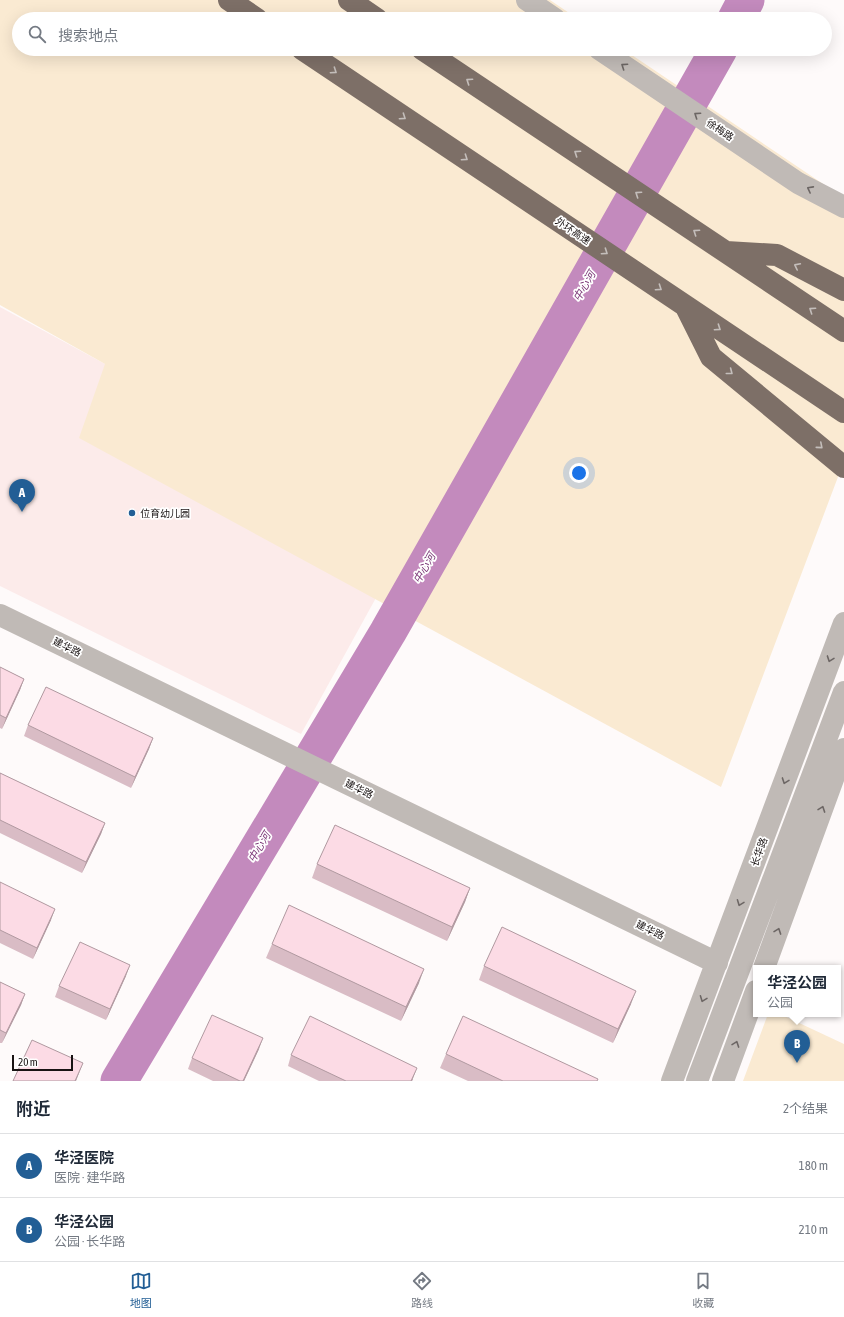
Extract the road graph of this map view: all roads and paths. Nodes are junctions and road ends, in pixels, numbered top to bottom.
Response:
1 (229, 0) edge
2 (349, 0) edge
3 (527, 0) edge
4 (247, 12) edge
5 (367, 12) edge
6 (545, 12) edge
7 (312, 56) edge
8 (432, 56) edge
9 (610, 56) edge
10 (844, 207) edge
11 (725, 252) junction
12 (844, 290) edge
13 (686, 306) junction
14 (844, 331) edge
15 (844, 412) edge
16 (844, 467) edge
17 (0, 615) edge
18 (844, 623) edge
19 (844, 692) edge
20 (844, 750) edge
21 (717, 963) junction
22 (765, 965) edge
23 (753, 999) edge
24 (672, 1081) edge
25 (696, 1081) edge
26 (723, 1081) edge

1 - 4 highway
2 - 5 highway
3 - 6 street
7 -> 13 highway, 外环高速
11 -> 8 highway
10 -> 9 street, 徐梅路
12 -> 11 highway
14 -> 11 highway
13 -> 15 highway, 外环高速
13 -> 16 highway
17 - 21 street, 建华路
18 -> 21 street, 长华路
19 - 25 street
22 -> 20 street
21 -> 24 street, 长华路
26 -> 23 street

